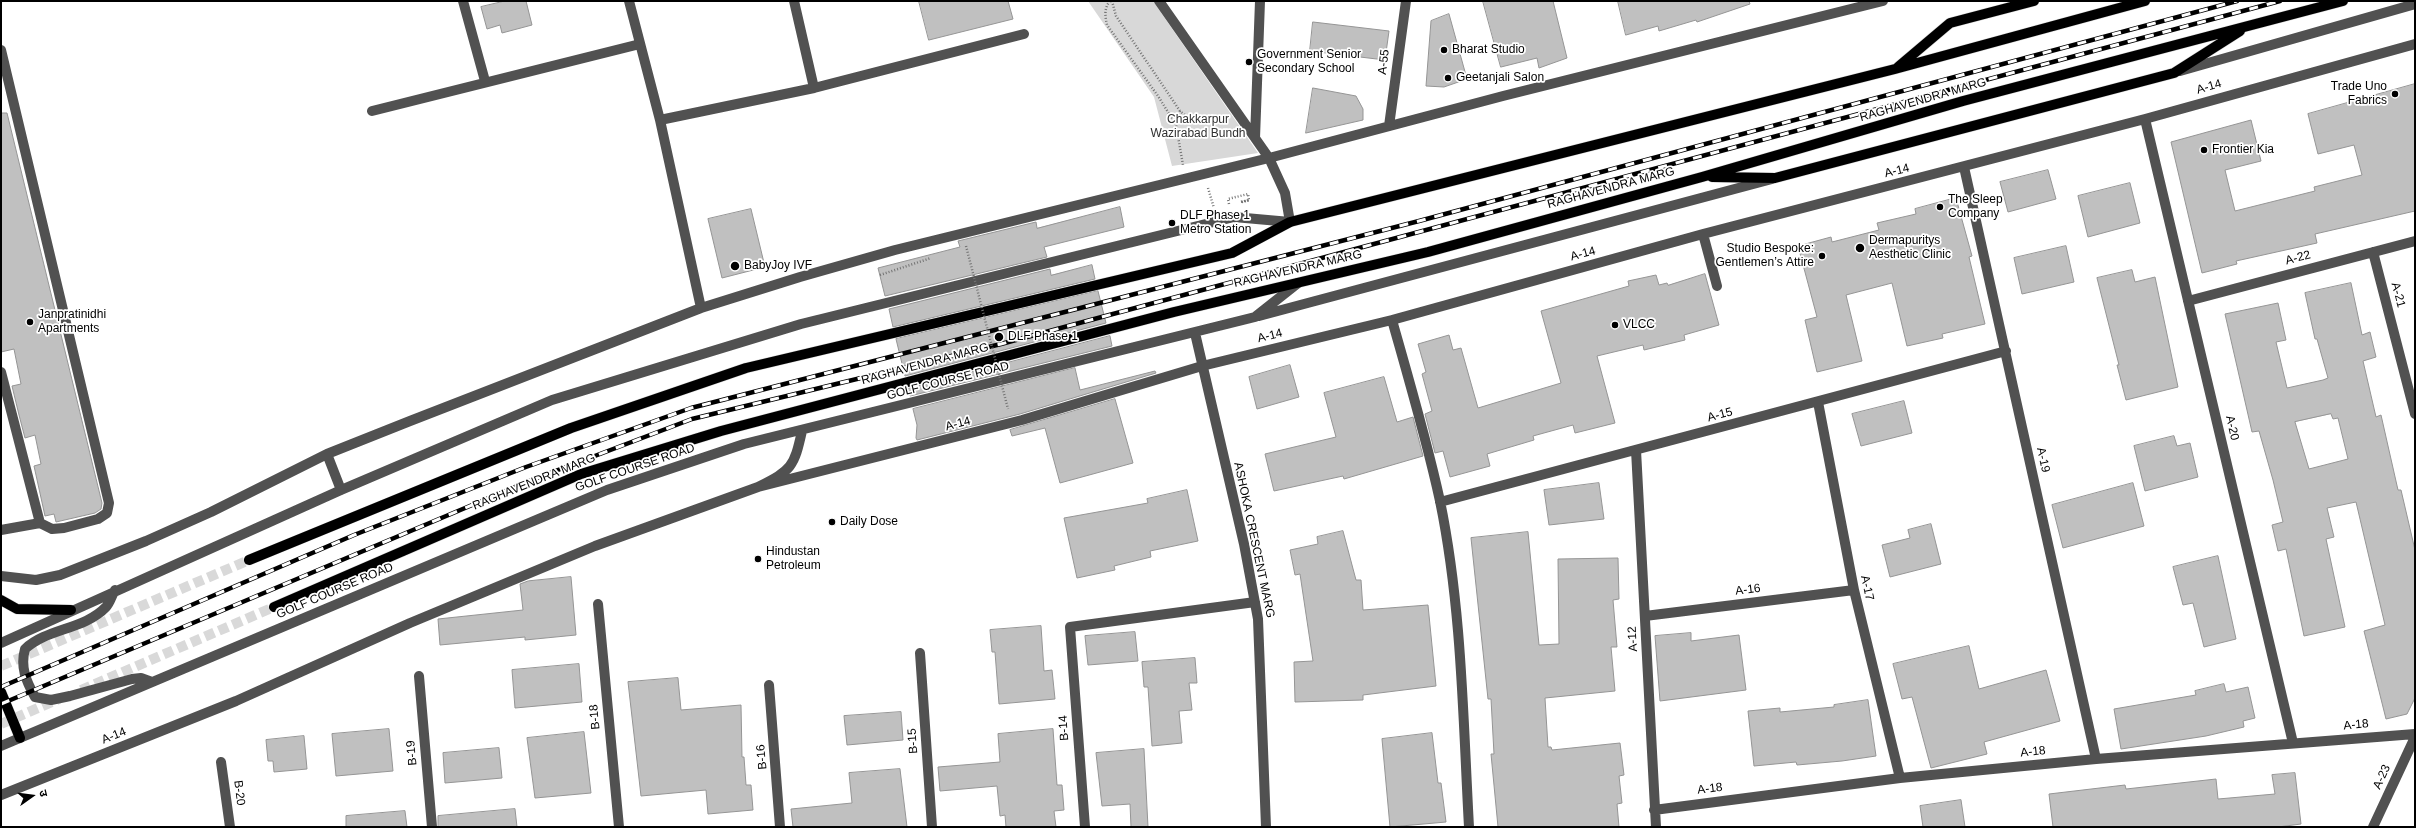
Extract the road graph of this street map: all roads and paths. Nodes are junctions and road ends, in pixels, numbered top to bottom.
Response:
1 (463, 1) edge
2 (629, 1) edge
3 (794, 1) edge
4 (1111, 1) edge
5 (1159, 1) edge
6 (1260, 1) edge
7 (1406, 1) edge
8 (1883, 1) edge
9 (2034, 1) edge
10 (2145, 1) edge
11 (2344, 1) edge
12 (2415, 4) edge
13 (2248, 26) junction
14 (1024, 34) dead end
15 (640, 44) junction
16 (2415, 44) edge
17 (1, 50) edge
18 (1895, 69) junction
19 (2174, 73) junction
20 (485, 81) junction
21 (814, 88) junction
22 (1234, 108) junction
23 (372, 110) dead end
24 (1180, 111) junction
25 (2145, 119) junction
26 (660, 120) junction
27 (1176, 126) junction
28 (1389, 126) junction
29 (1255, 138) junction
30 (1269, 158) junction
31 (1964, 167) junction
32 (1204, 173) junction
33 (1186, 177) junction
34 (1702, 177) junction
35 (1775, 178) junction
36 (1228, 199) dead end
37 (1249, 200) dead end
38 (1221, 207) dead end
39 (1290, 222) junction
40 (1703, 234) junction
41 (2415, 242) edge
42 (958, 248) dead end
43 (2373, 252) junction
44 (937, 256) dead end
45 (880, 275) dead end
46 (1298, 282) junction
47 (1717, 286) dead end
48 (2188, 301) junction
49 (702, 308) junction
50 (1255, 317) junction
51 (1392, 320) junction
52 (1195, 333) junction
53 (2006, 352) junction
54 (1202, 366) junction
55 (1, 372) edge
56 (1818, 402) junction
57 (1008, 409) dead end
58 (2415, 414) edge
59 (802, 431) junction
60 (1636, 450) junction
61 (327, 454) junction
62 (758, 487) junction
63 (340, 490) junction
64 (1440, 502) junction
65 (40, 522) junction
66 (1, 530) edge
67 (249, 560) tunnel mouth
68 (1, 576) edge
69 (115, 590) junction
70 (1854, 590) junction
71 (1, 600) edge
72 (1255, 602) junction
73 (598, 604) dead end
74 (274, 607) tunnel mouth
75 (71, 610) junction
76 (1645, 616) junction
77 (1, 643) edge
78 (920, 653) dead end
79 (419, 676) dead end
80 (152, 682) junction
81 (769, 685) dead end
82 (1, 692) edge
83 (2415, 734) edge
84 (2415, 737) edge
85 (20, 738) junction
86 (2293, 743) junction
87 (1, 746) edge
88 (2096, 759) junction
89 (221, 762) dead end
90 (1900, 778) junction
91 (1, 795) edge
92 (1654, 810) junction
93 (230, 827) edge
94 (432, 827) edge
95 (619, 827) edge
96 (780, 827) edge
97 (932, 827) edge
98 (1085, 827) edge
99 (1266, 827) edge
100 (1469, 827) edge
101 (1656, 827) edge
102 (2373, 827) edge

1 - 20 street
2 - 15 street
3 - 21 street
4 - 24 path
4 - 27 path
5 - 22 street
6 - 29 street
7 - 28 street, A-55
8 - 28 street
9 - 18 main road
10 - 18 main road
11 - 13 main road, RAGHAVENDRA MARG
12 - 19 street
13 - 19 main road
13 - 34 main road, RAGHAVENDRA MARG
14 - 21 street
15 - 20 street
15 - 26 street
16 - 25 street, A-14
17 - 65 street
18 - 39 main road
19 - 35 main road
20 - 23 street
21 - 26 street
22 - 24 path
22 - 29 street
24 - 27 path
25 - 31 street, A-14
25 - 48 street, A-20
26 - 49 street
27 - 33 path
28 - 30 street
29 - 30 street
30 - 32 street
30 - 39 street
31 - 40 street, A-14
31 - 53 street, A-19
32 - 33 street
32 - 38 path
33 - 49 street
34 - 35 main road
34 - 46 main road, RAGHAVENDRA MARG
35 - 50 street
36 - 37 path
39 - 63 street
39 - 67 main road
40 - 47 street
40 - 51 street, A-14
41 - 43 street, A-22
42 - 57 path, bridge
43 - 48 street, A-22
43 - 58 street, A-21
44 - 45 path
46 - 50 street, GOLF COURSE ROAD
46 - 74 main road, RAGHAVENDRA MARG
48 - 86 street, A-20
49 - 61 street
50 - 52 street, GOLF COURSE ROAD
51 - 54 street, A-14
51 - 64 street
52 - 54 street, ASHOKA CRESCENT MARG
52 - 59 street, GOLF COURSE ROAD
53 - 56 street, A-15
53 - 88 street, A-19
54 - 62 street, A-14
54 - 72 street, ASHOKA CRESCENT MARG
55 - 65 street
56 - 60 street, A-15
56 - 70 street, A-17
59 - 62 street
59 - 80 street, GOLF COURSE ROAD
60 - 64 street, A-15
60 - 76 street, A-12
61 - 63 street
61 - 68 street
62 - 91 street, A-14
63 - 69 street
64 - 100 street
65 - 66 street
69 - 75 street
69 - 80 street
70 - 76 street, A-16
70 - 90 street, A-17
71 - 75 main road
72 - 98 street, B-14
72 - 99 street, ASHOKA CRESCENT MARG
73 - 95 street, B-18
75 - 77 street
76 - 92 street, A-12
78 - 97 street, B-15
79 - 94 street, B-19
80 - 85 street, GOLF COURSE ROAD
81 - 96 street, B-16
82 - 85 main road
83 - 86 street, A-18
84 - 102 street, A-23
85 - 87 street, GOLF COURSE ROAD
86 - 88 street, A-18
88 - 90 street, A-18
89 - 93 street, B-20
90 - 92 street, A-18
92 - 101 street, A-12

